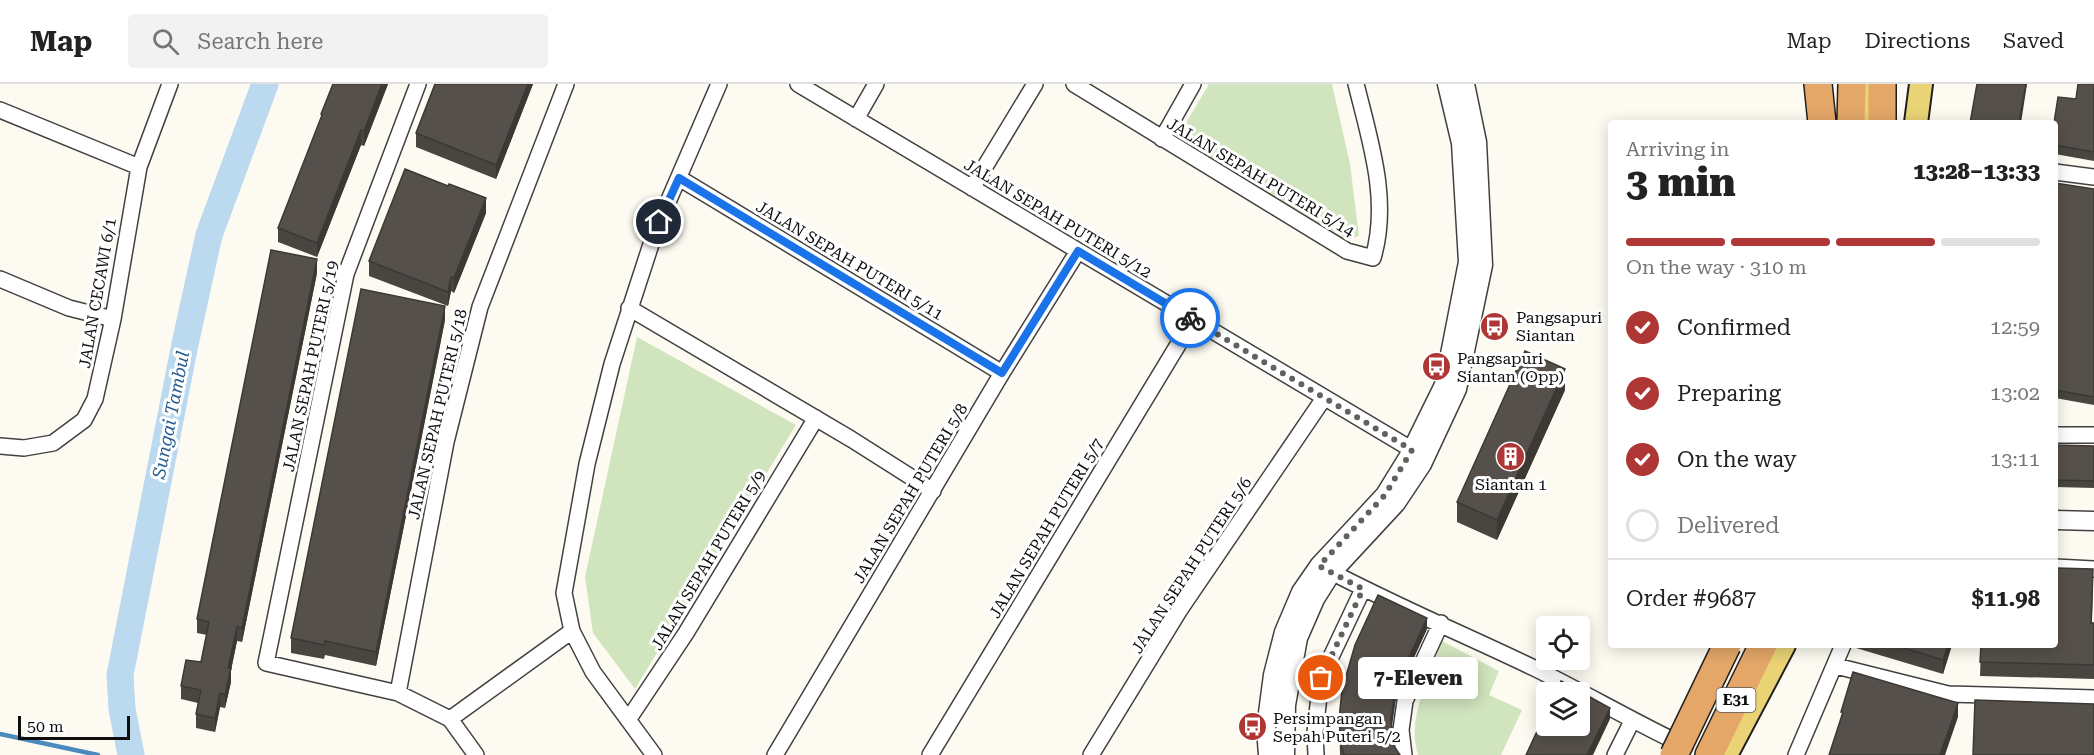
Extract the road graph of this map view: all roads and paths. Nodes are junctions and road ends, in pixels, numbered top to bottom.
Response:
1 (170, 84) edge
2 (418, 84) edge
3 (566, 84) edge
4 (719, 84) edge
5 (798, 84) edge
6 (876, 84) edge
7 (1035, 84) edge
8 (1074, 84) edge
9 (1193, 84) edge
10 (1356, 84) edge
11 (1447, 84) edge
12 (1465, 84) edge
13 (1852, 84) edge
14 (1870, 84) edge
15 (1882, 84) edge
16 (1922, 84) edge
17 (1818, 85) edge
18 (0, 110) edge
19 (855, 118) junction
20 (1822, 120) edge
21 (1851, 120) edge
22 (1864, 120) edge
23 (1882, 120) edge
24 (1916, 120) edge
25 (1162, 139) junction
26 (139, 167) junction
27 (2058, 172) edge
28 (2094, 177) edge
29 (679, 178) junction
30 (972, 188) junction
31 (1078, 251) junction
32 (0, 279) edge
33 (629, 308) junction
34 (113, 320) junction
35 (1193, 320) junction
36 (1002, 373) junction
37 (1324, 398) junction
38 (816, 418) junction
39 (2058, 435) edge
40 (2094, 435) edge
41 (0, 446) edge
42 (1418, 454) junction
43 (933, 490) junction
44 (2058, 520) edge
45 (2094, 521) edge
46 (2058, 567) edge
47 (1326, 569) junction
48 (2094, 569) edge
49 (1363, 589) junction
50 (1441, 623) junction
51 (572, 631) junction
52 (1726, 648) edge
53 (1730, 648) edge
54 (1761, 648) edge
55 (1782, 648) edge
56 (1842, 648) edge
57 (1836, 666) junction
58 (398, 693) junction
59 (2094, 698) edge
60 (450, 719) junction
61 (628, 720) junction
62 (1632, 721) junction
63 (1690, 753) edge
64 (476, 755) edge
65 (654, 755) edge
66 (775, 755) edge
67 (930, 755) edge
68 (1091, 755) edge
69 (1268, 755) edge
70 (1284, 755) edge
71 (1316, 755) edge
72 (1404, 755) edge
73 (1615, 755) edge
74 (1726, 755) edge
75 (1796, 755) edge

1 - 26 street, JALAN CECAWI 6/1
2 - 58 street, JALAN SEPAH PUTERI 5/19
3 - 58 street, JALAN SEPAH PUTERI 5/18
4 - 29 street
5 - 19 street, JALAN SEPAH PUTERI 5/12
6 - 19 street
7 - 30 street
8 - 25 street, JALAN SEPAH PUTERI 5/14
9 - 25 street
10 - 25 street, JALAN SEPAH PUTERI 5/14
11 - 42 street
12 - 42 street
13 - 21 highway
14 - 22 main road
15 - 23 highway
16 - 24 main road
17 - 20 highway
18 - 26 street
19 - 30 street, JALAN SEPAH PUTERI 5/12
26 - 34 street, JALAN CECAWI 6/1
27 - 28 street
29 - 33 street
29 - 36 street, JALAN SEPAH PUTERI 5/11
30 - 31 street, JALAN SEPAH PUTERI 5/12
31 - 35 street, JALAN SEPAH PUTERI 5/12
31 - 36 street, JALAN SEPAH PUTERI 5/8
32 - 34 street
33 - 38 street
33 - 51 street
34 - 41 street, JALAN CECAWI 6/1
35 - 37 street, JALAN SEPAH PUTERI 5/12
35 - 67 street, JALAN SEPAH PUTERI 5/7
36 - 43 street, JALAN SEPAH PUTERI 5/8
37 - 42 street, JALAN SEPAH PUTERI 5/12
37 - 68 street, JALAN SEPAH PUTERI 5/6
38 - 43 street
38 - 61 street, JALAN SEPAH PUTERI 5/9
39 - 40 street
42 - 47 street
43 - 66 street, JALAN SEPAH PUTERI 5/8
44 - 45 street
46 - 48 street
47 - 49 street
47 - 69 street
47 - 70 street
49 - 50 street
49 - 71 street
50 - 62 street
50 - 72 street
51 - 60 street
51 - 61 street
52 - 63 highway, E31, bridge
53 - 63 main road
54 - 63 highway, E31
55 - 74 main road
56 - 57 street
57 - 59 street
57 - 75 street
58 - 60 street
60 - 64 street
61 - 65 street
62 - 63 street
62 - 73 street

